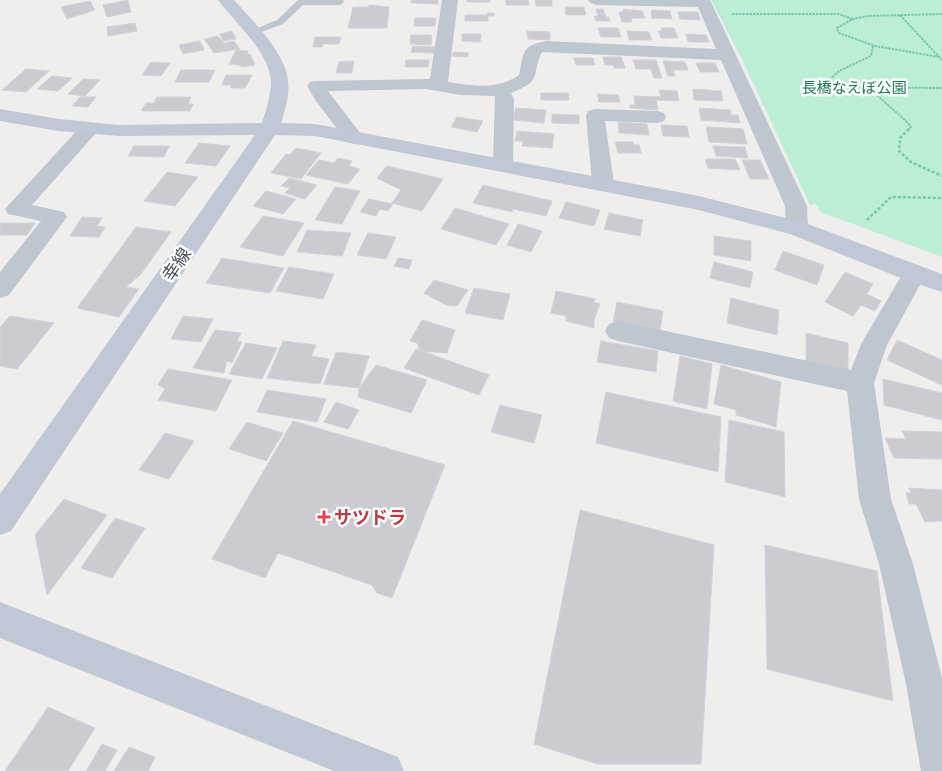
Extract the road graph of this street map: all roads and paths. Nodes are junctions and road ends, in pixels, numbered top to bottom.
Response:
1 (226, 0) edge
2 (450, 0) edge
3 (596, 0) edge
4 (340, 2) dead end
5 (704, 6) edge
6 (899, 14) junction
7 (942, 14) edge
8 (853, 19) junction
9 (253, 32) junction
10 (873, 46) junction
11 (726, 55) junction
12 (939, 57) junction
13 (942, 60) edge
14 (438, 87) junction
15 (868, 87) junction
16 (942, 88) edge
17 (501, 91) junction
18 (1, 116) edge
19 (657, 117) dead end
20 (270, 127) junction
21 (89, 129) junction
22 (354, 138) junction
23 (503, 164) junction
24 (942, 176) edge
25 (603, 183) junction
26 (942, 198) edge
27 (867, 220) dead end
28 (797, 228) junction
29 (928, 279) edge
30 (0, 289) edge
31 (618, 332) dead end
32 (860, 383) junction
33 (0, 520) edge
34 (0, 620) edge
35 (384, 771) edge
36 (941, 771) edge

1 - 9 street, 幸線
2 - 14 street
3 - 5 street
4 - 9 lane
5 - 8 path
5 - 11 street
6 - 7 path
6 - 8 path
6 - 12 path
8 - 10 path
9 - 20 street, 幸線
10 - 12 path
10 - 15 path
11 - 17 street
11 - 28 street
12 - 13 path
14 - 17 street
14 - 22 street
15 - 16 path
15 - 24 path
17 - 23 street
18 - 21 street
19 - 25 street
20 - 21 street
20 - 22 street
20 - 33 street, 幸線
21 - 30 street
22 - 23 street
23 - 25 street
25 - 28 street
26 - 27 path
28 - 29 street
29 - 32 street
31 - 32 street
32 - 36 street
34 - 35 street

